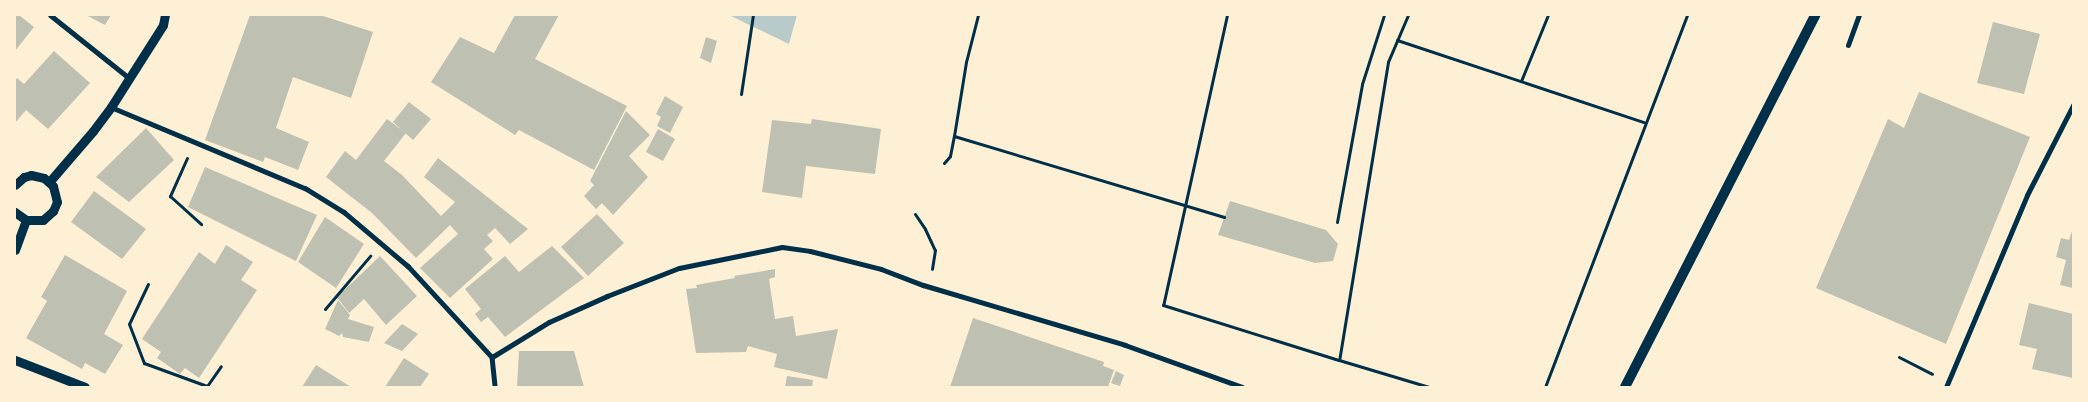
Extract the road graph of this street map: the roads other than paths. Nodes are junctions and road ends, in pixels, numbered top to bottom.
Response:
1 (50, 15) edge
2 (165, 15) edge
3 (1815, 15) edge
4 (1859, 15) edge
5 (1848, 45) dead end
6 (128, 78) junction
7 (2073, 106) edge
8 (110, 107) junction
9 (50, 182) junction
10 (15, 185) edge
11 (15, 212) edge
12 (26, 220) junction
13 (15, 250) edge
14 (492, 357) junction
15 (15, 360) edge
16 (1948, 384) edge
17 (85, 387) edge
18 (495, 387) edge
19 (1242, 387) edge
20 (1625, 387) edge

1 - 6 street
2 - 6 street
3 - 20 main road
4 - 5 street
6 - 8 street
7 - 16 street
8 - 9 street
8 - 14 street
9 - 10 street
9 - 12 street
11 - 12 street
12 - 13 street
14 - 18 street
14 - 19 street
15 - 17 street

